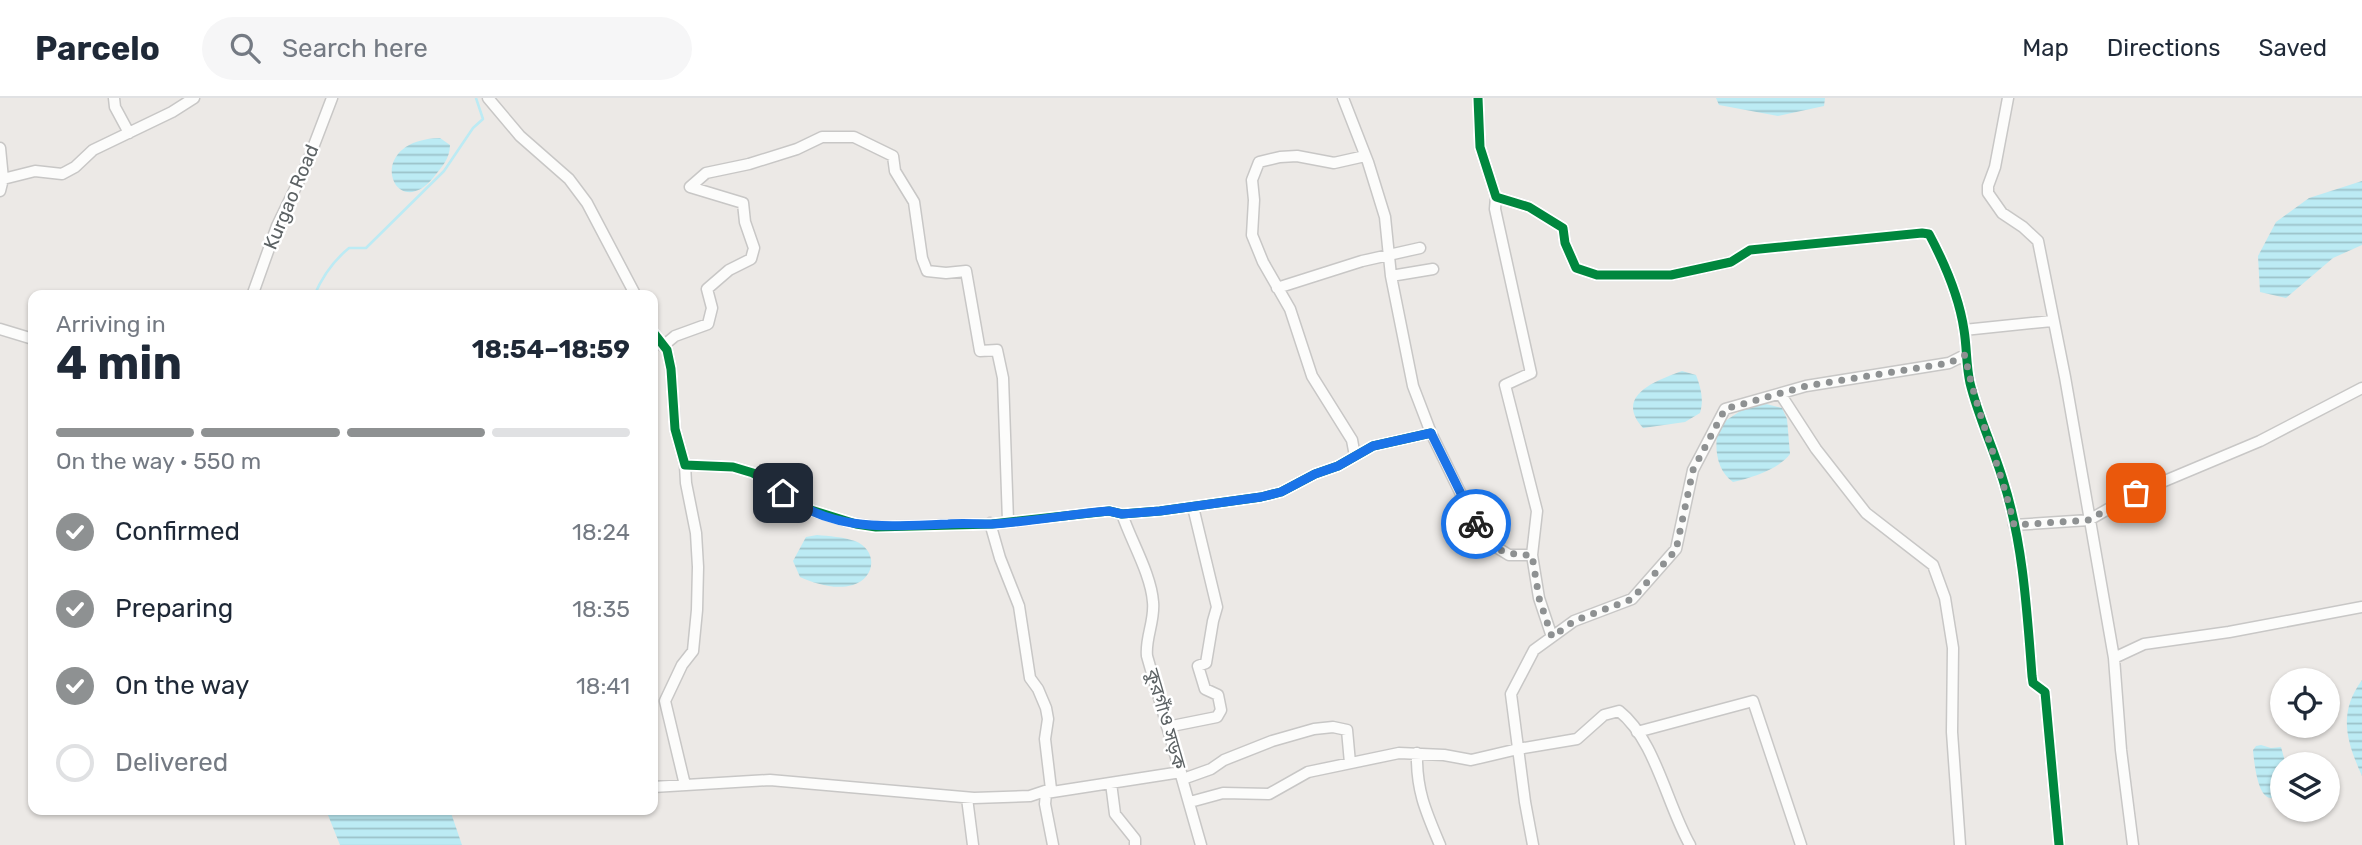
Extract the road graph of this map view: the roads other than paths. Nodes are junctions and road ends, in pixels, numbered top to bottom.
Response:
1 (114, 98) edge
2 (194, 98) edge
3 (332, 98) edge
4 (488, 98) edge
5 (1343, 98) edge
6 (1478, 98) edge
7 (2007, 98) edge
8 (129, 133) junction
9 (0, 148) edge
10 (1365, 156) junction
11 (2, 185) edge
12 (1496, 197) junction
13 (1420, 248) dead end
14 (1389, 256) junction
15 (1433, 269) dead end
16 (1391, 276) junction
17 (1277, 288) junction
18 (254, 290) edge
19 (633, 290) edge
20 (2052, 321) junction
21 (0, 330) edge
22 (1964, 330) junction
23 (28, 338) edge
24 (658, 338) edge
25 (663, 345) junction
26 (1965, 355) junction
27 (2362, 388) edge
28 (1781, 395) junction
29 (1431, 433) junction
30 (1356, 456) junction
31 (685, 465) junction
32 (1193, 507) junction
33 (1122, 514) junction
34 (2089, 520) junction
35 (1008, 522) junction
36 (990, 523) junction
37 (2014, 525) junction
38 (1532, 555) junction
39 (2362, 607) edge
40 (1552, 637) junction
41 (2114, 658) junction
42 (1167, 727) junction
43 (1637, 732) junction
44 (1518, 749) junction
45 (1417, 753) junction
46 (1350, 763) junction
47 (1182, 775) junction
48 (1111, 783) junction
49 (685, 785) junction
50 (658, 786) edge
51 (1046, 793) junction
52 (967, 798) junction
53 (1190, 802) junction
54 (973, 845) edge
55 (1053, 845) edge
56 (1135, 845) edge
57 (1201, 845) edge
58 (1440, 845) edge
59 (1533, 845) edge
60 (1689, 845) edge
61 (1801, 845) edge
62 (1960, 845) edge
63 (2059, 845) edge
64 (2133, 845) edge

1 - 8 street
2 - 8 street
3 - 18 street, Kurgao Road
4 - 19 street
5 - 10 street
6 - 12 street
7 - 20 street
8 - 11 street
9 - 11 street
10 - 14 street
10 - 17 street
12 - 22 street
12 - 38 street
13 - 14 street
14 - 16 street
14 - 17 street
15 - 16 street
16 - 29 street
17 - 30 street
20 - 22 street
20 - 34 street
21 - 23 street
22 - 26 street
24 - 25 street
25 - 31 street
25 - 35 street
26 - 28 street
26 - 37 street
27 - 34 street
28 - 40 street
28 - 62 street
29 - 30 street
29 - 38 street
30 - 32 street
31 - 36 street
31 - 49 street
32 - 33 street
32 - 42 street
33 - 35 street
33 - 42 street, কুরগাঁও সড়ক
34 - 37 street
34 - 41 street
35 - 36 street
36 - 51 street
37 - 63 street
38 - 40 street
39 - 41 street
40 - 44 street
41 - 64 street
42 - 47 street, কুরগাঁও সড়ক
43 - 44 street
43 - 60 street
43 - 61 street
44 - 45 street
44 - 59 street
45 - 46 street
45 - 58 street
46 - 47 street
46 - 53 street
47 - 48 street
47 - 53 street, কুরগাঁও সড়ক
48 - 51 street
48 - 56 street
49 - 50 street
49 - 52 street
51 - 52 street
51 - 55 street
52 - 54 street
53 - 57 street, কুরগাঁও সড়ক

